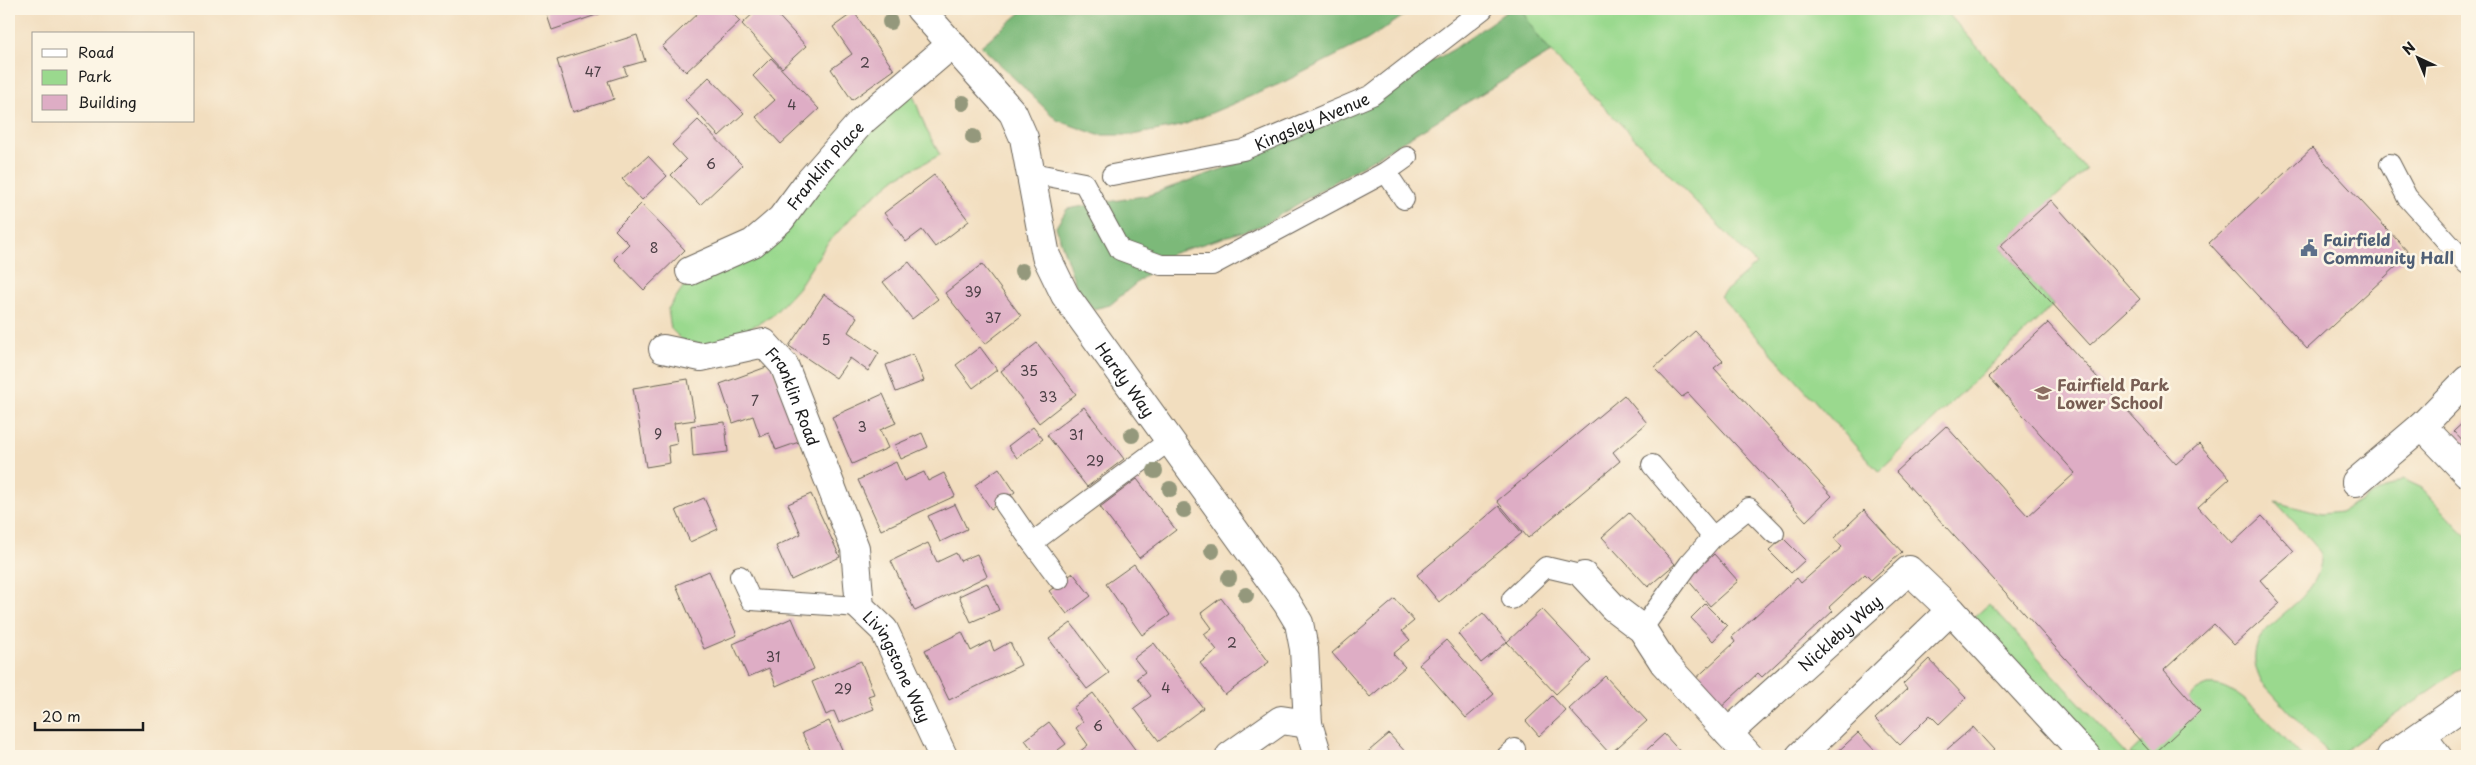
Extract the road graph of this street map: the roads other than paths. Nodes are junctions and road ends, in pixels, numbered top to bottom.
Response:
1 (920, 9) edge
2 (1483, 9) edge
3 (952, 44) junction
4 (1407, 157) dead end
5 (2390, 164) dead end
6 (1386, 172) junction
7 (1032, 173) junction
8 (1112, 175) dead end
9 (1404, 199) dead end
10 (2467, 264) edge
11 (690, 272) dead end
12 (663, 349) dead end
13 (2467, 380) edge
14 (2422, 426) junction
15 (1170, 440) junction
16 (1652, 465) dead end
17 (2467, 473) edge
18 (2356, 482) dead end
19 (1005, 504) dead end
20 (1774, 533) dead end
21 (1713, 537) junction
22 (1032, 543) junction
23 (855, 548) joint
24 (740, 576) dead end
25 (1584, 576) joint
26 (1059, 579) dead end
27 (1512, 599) dead end
28 (860, 607) junction
29 (1951, 610) junction
30 (1642, 629) junction
31 (2467, 703) edge
32 (1308, 724) junction
33 (1728, 733) junction
34 (2425, 733) junction
35 (943, 756) edge
36 (1230, 756) edge
37 (1318, 756) edge
38 (1749, 756) edge
39 (1800, 756) edge
40 (2086, 756) edge
41 (2391, 756) edge
42 (2442, 756) edge

1 - 3 street, Hardy Way
2 - 8 lane, Kingsley Avenue
3 - 7 street, Hardy Way
3 - 11 street, Franklin Place
4 - 6 lane
5 - 10 lane
6 - 7 lane
6 - 9 lane
7 - 15 street, Hardy Way
12 - 23 street, Franklin Road
13 - 14 street
14 - 17 street
14 - 18 street
15 - 22 lane
15 - 32 street, Hardy Way
16 - 21 lane
19 - 22 lane
20 - 21 lane
21 - 30 lane
22 - 26 lane
23 - 28 street, Livingstone Way
24 - 28 lane
25 - 27 lane
25 - 30 street
28 - 35 street, Livingstone Way
29 - 33 street, Nickleby Way
29 - 39 street
29 - 40 street, Nickleby Way
30 - 33 street
31 - 34 street
32 - 36 street
32 - 37 street, Hardy Way
33 - 38 street
34 - 41 street
34 - 42 lane

